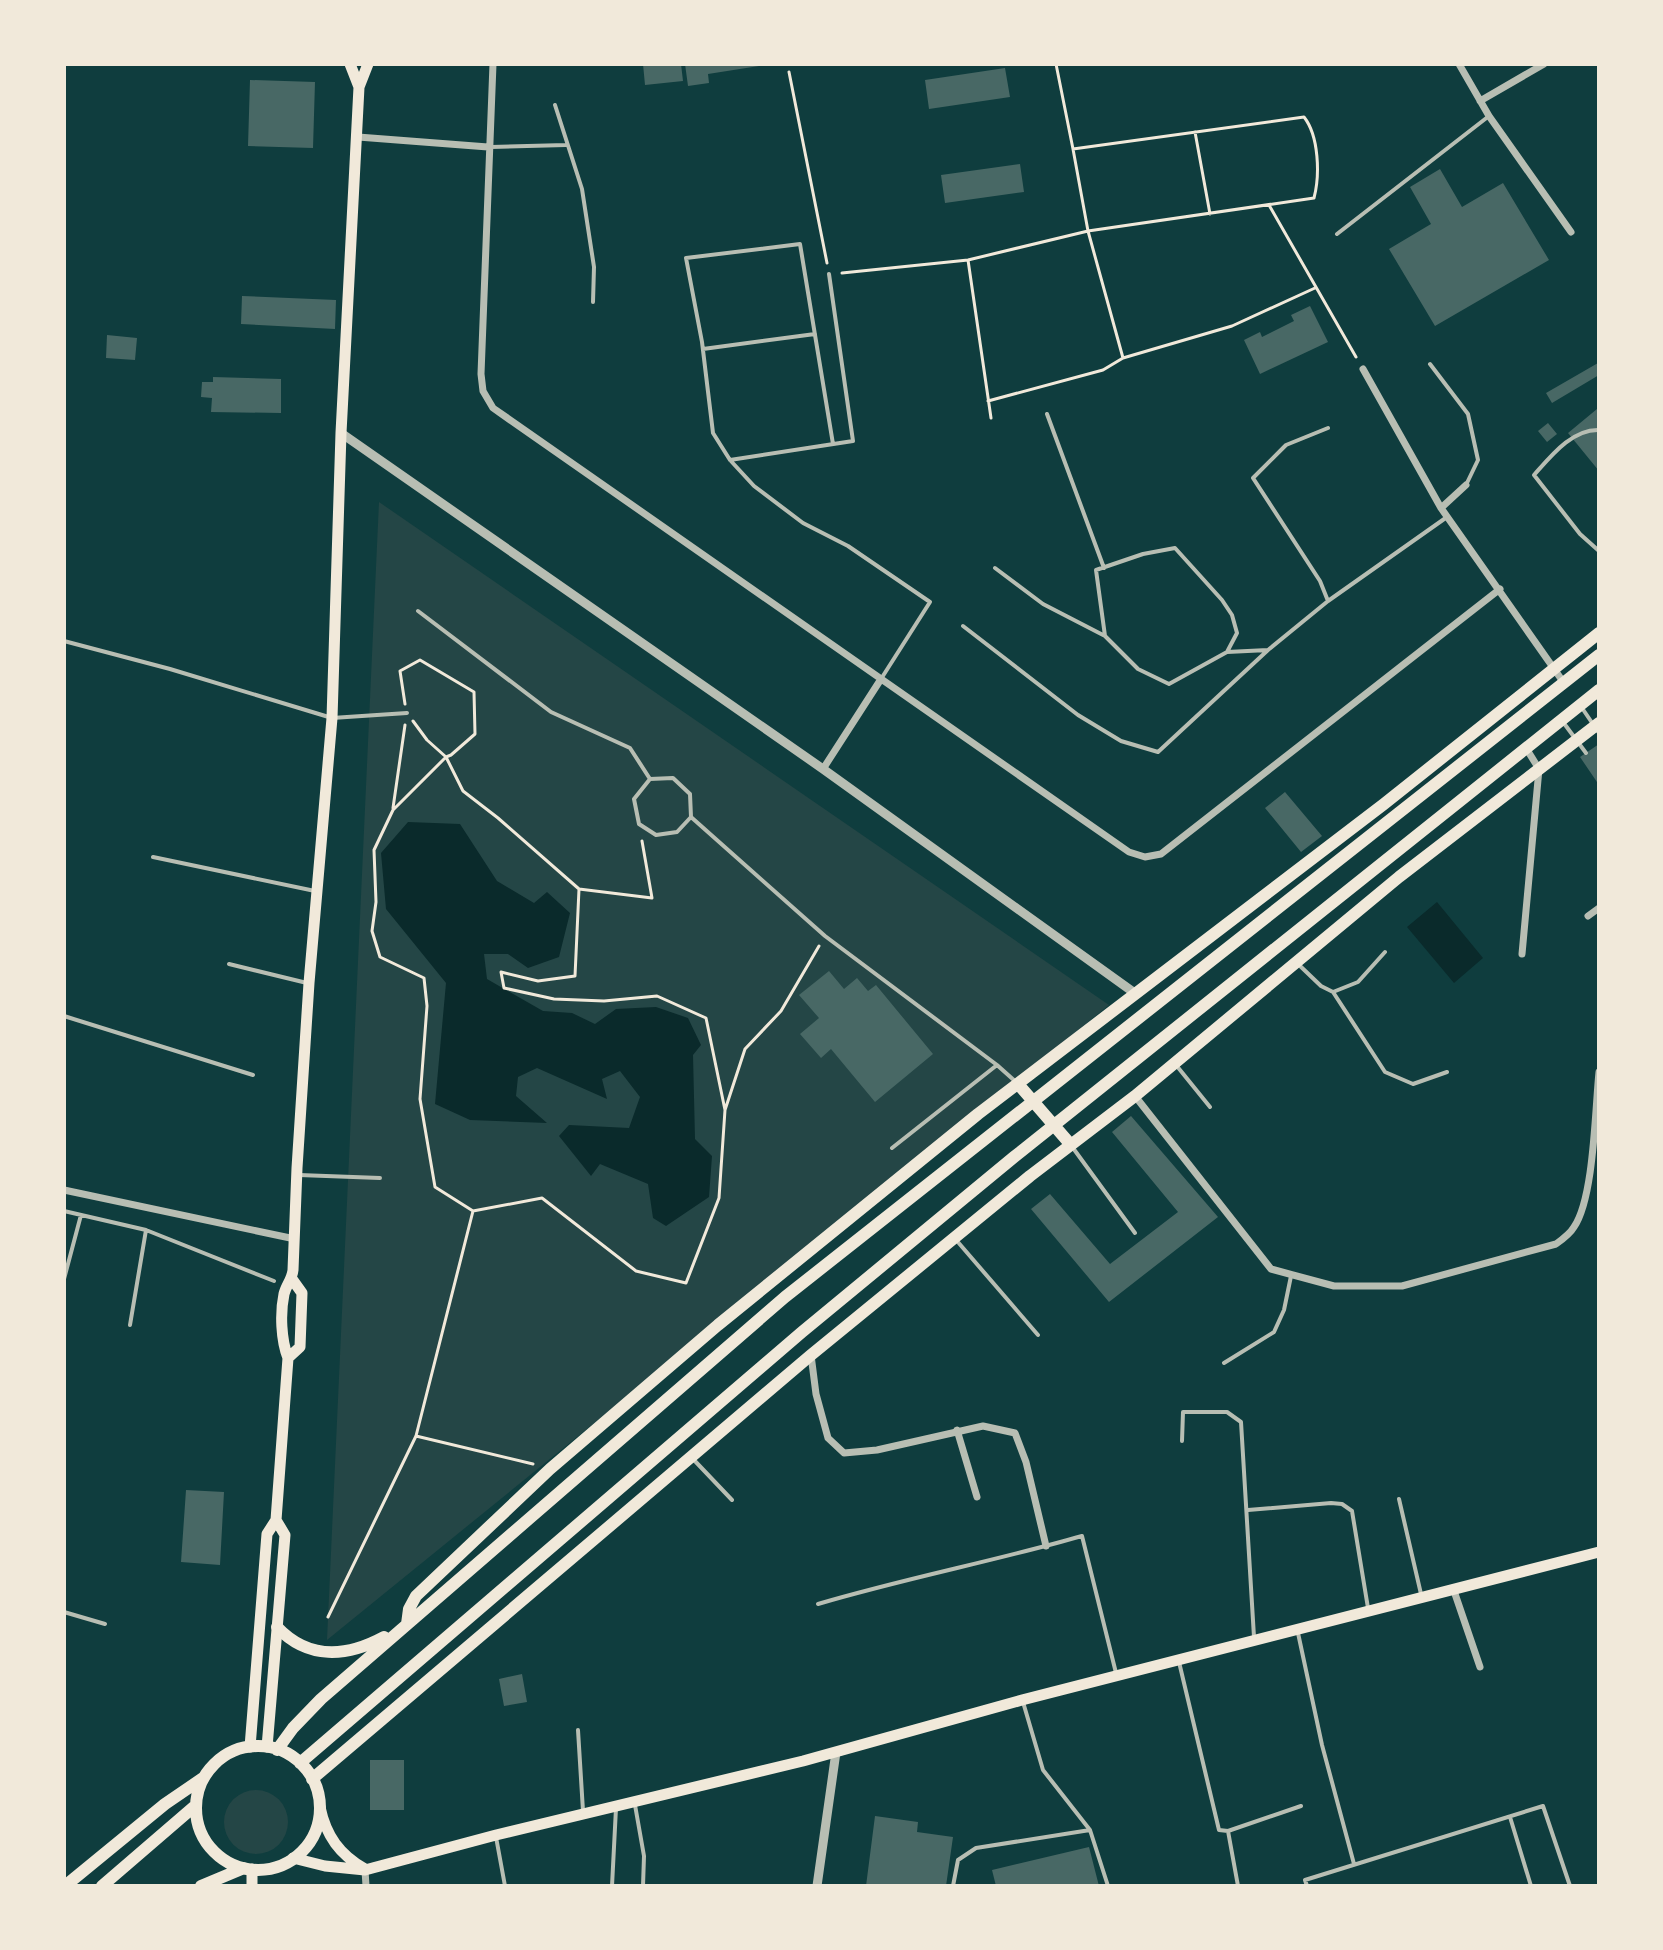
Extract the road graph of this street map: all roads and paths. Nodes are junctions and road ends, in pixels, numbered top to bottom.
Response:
1 (350, 64) edge
2 (368, 64) edge
3 (493, 64) edge
4 (1056, 64) edge
5 (1459, 64) edge
6 (1544, 64) edge
7 (789, 72) dead end
8 (359, 87) junction
9 (1480, 101) junction
10 (555, 105) dead end
11 (1489, 116) junction
12 (1195, 132) junction
13 (358, 137) junction
14 (566, 145) junction
15 (488, 147) junction
16 (1073, 149) junction
17 (1269, 205) junction
18 (1210, 214) junction
19 (1088, 231) junction
20 (1571, 232) dead end
21 (1337, 234) dead end
22 (968, 260) junction
23 (829, 274) junction
24 (1315, 288) junction
25 (593, 302) dead end
26 (815, 334) junction
27 (703, 349) junction
28 (1123, 358) junction
29 (1430, 364) dead end
30 (1363, 369) joint
31 (988, 401) junction
32 (1047, 414) dead end
33 (991, 418) dead end
34 (1328, 428) dead end
35 (1599, 430) edge
36 (341, 433) junction
37 (833, 444) junction
38 (730, 460) junction
39 (1466, 485) joint
40 (1441, 508) junction
41 (1447, 517) junction
42 (1599, 551) edge
43 (995, 568) dead end
44 (1104, 568) junction
45 (1500, 589) junction
46 (1328, 601) junction
47 (418, 611) dead end
48 (963, 626) dead end
49 (1599, 633) edge
50 (1105, 636) junction
51 (64, 641) edge
52 (1268, 650) junction
53 (1227, 652) junction
54 (1599, 655) edge
55 (420, 660) dead end
56 (1554, 668) junction
57 (881, 679) junction
58 (1564, 683) junction
59 (1599, 690) edge
60 (1580, 705) junction
61 (407, 713) joint
62 (332, 718) junction
63 (1562, 720) junction
64 (1598, 727) edge
65 (1577, 740) junction
66 (1526, 748) junction
67 (1586, 753) dead end
68 (446, 757) junction
69 (823, 769) junction
70 (1539, 769) junction
71 (650, 779) junction
72 (393, 810) junction
73 (691, 817) junction
74 (639, 824) junction
75 (153, 857) dead end
76 (579, 889) junction
77 (317, 892) junction
78 (1599, 908) edge
79 (1588, 916) dead end
80 (825, 936) junction
81 (1385, 952) dead end
82 (1522, 954) dead end
83 (229, 964) dead end
84 (1298, 964) junction
85 (309, 983) junction
86 (1333, 992) junction
87 (1136, 994) junction
88 (1154, 1007) junction
89 (64, 1016) edge
90 (1175, 1063) junction
91 (997, 1065) junction
92 (1447, 1072) dead end
93 (1599, 1072) edge
94 (253, 1075) dead end
95 (1018, 1084) junction
96 (1135, 1096) junction
97 (1034, 1102) junction
98 (1210, 1107) dead end
99 (725, 1110) junction
100 (1055, 1127) junction
101 (1071, 1145) junction
102 (892, 1148) dead end
103 (297, 1175) junction
104 (380, 1178) dead end
105 (64, 1190) edge
106 (64, 1211) edge
107 (473, 1211) junction
108 (81, 1215) junction
109 (146, 1230) junction
110 (1135, 1233) dead end
111 (295, 1239) junction
112 (955, 1239) junction
113 (1292, 1275) junction
114 (64, 1279) edge
115 (292, 1279) junction
116 (274, 1281) dead end
117 (130, 1325) dead end
118 (1038, 1335) dead end
119 (811, 1355) junction
120 (288, 1358) junction
121 (1224, 1363) dead end
122 (957, 1430) junction
123 (416, 1436) junction
124 (1182, 1441) dead end
125 (691, 1457) junction
126 (550, 1469) junction
127 (977, 1497) dead end
128 (1399, 1499) dead end
129 (732, 1500) dead end
130 (1248, 1510) junction
131 (276, 1520) junction
132 (1046, 1546) junction
133 (1596, 1555) edge
134 (1453, 1588) junction
135 (1421, 1596) junction
136 (818, 1604) dead end
137 (1368, 1610) junction
138 (64, 1612) edge
139 (328, 1617) dead end
140 (105, 1624) dead end
141 (407, 1624) junction
142 (277, 1627) junction
143 (1297, 1629) junction
144 (1254, 1640) junction
145 (1178, 1659) junction
146 (1480, 1667) dead end
147 (1117, 1675) junction
148 (1022, 1700) junction
149 (578, 1730) dead end
150 (250, 1747) junction
151 (272, 1748) junction
152 (836, 1752) junction
153 (300, 1763) junction
154 (203, 1778) junction
155 (312, 1779) junction
156 (634, 1801) junction
157 (196, 1805) junction
158 (616, 1805) junction
159 (1301, 1806) dead end
160 (320, 1807) junction
161 (583, 1813) junction
162 (1510, 1817) junction
163 (1090, 1830) junction
164 (1228, 1831) junction
165 (496, 1835) junction
166 (293, 1858) junction
167 (1354, 1864) junction
168 (248, 1868) junction
169 (365, 1870) junction
170 (65, 1886) edge
171 (102, 1886) edge
172 (201, 1886) edge
173 (252, 1886) edge
174 (366, 1886) edge
175 (505, 1886) edge
176 (612, 1886) edge
177 (643, 1886) edge
178 (817, 1886) edge
179 (953, 1886) edge
180 (1108, 1886) edge
181 (1238, 1886) edge
182 (1307, 1886) edge
183 (1531, 1886) edge
184 (1570, 1886) edge

1 - 8 main road
2 - 8 main road
3 - 15 street
4 - 16 path
5 - 9 street
6 - 9 street
7 - 23 path
8 - 13 main road
9 - 11 street
10 - 14 lane
11 - 20 street
11 - 21 lane
12 - 16 path
12 - 17 path
12 - 18 path
13 - 15 street
13 - 36 main road
14 - 15 lane
14 - 25 lane
15 - 57 street
16 - 19 path
17 - 18 path
17 - 24 path
18 - 19 path
19 - 22 path
19 - 28 path
22 - 23 path
22 - 31 path
23 - 37 lane
24 - 28 path
24 - 30 path
26 - 27 lane
26 - 27 lane
26 - 37 lane
27 - 38 lane
28 - 31 path
29 - 39 lane
30 - 40 street
31 - 33 path
32 - 44 lane
34 - 46 lane
35 - 42 lane
36 - 62 main road
36 - 69 street
37 - 38 lane
38 - 57 lane
39 - 40 street
40 - 41 street
41 - 45 street
41 - 46 lane
43 - 50 lane
44 - 50 lane
44 - 53 lane
45 - 56 street
45 - 57 street
46 - 52 lane
47 - 71 lane
48 - 52 lane
49 - 56 main road
50 - 53 lane
51 - 62 lane
52 - 53 lane
54 - 58 main road
55 - 68 path
56 - 58 street
56 - 87 main road
57 - 69 street
58 - 88 main road
59 - 60 main road
60 - 63 main road
60 - 64 lane
61 - 62 lane
61 - 72 path
62 - 77 main road
63 - 65 lane
63 - 66 main road
64 - 65 main road
65 - 67 lane
65 - 70 main road
66 - 70 street
66 - 100 main road
68 - 72 path
68 - 76 path
69 - 87 street
70 - 82 street
70 - 84 main road
71 - 73 lane
71 - 74 lane
72 - 107 path
73 - 74 lane
73 - 80 lane
74 - 76 path
75 - 77 lane
76 - 99 path
77 - 85 main road
78 - 79 street
80 - 91 lane
80 - 99 path
81 - 86 lane
83 - 85 lane
84 - 86 lane
84 - 90 main road
85 - 103 main road
86 - 92 lane
87 - 88 main road
87 - 95 main road
88 - 97 main road
89 - 94 lane
90 - 96 main road
90 - 98 lane
91 - 95 lane
91 - 102 lane
93 - 113 street
95 - 97 main road
95 - 126 main road
96 - 101 main road
96 - 113 street
97 - 100 main road
97 - 141 main road
99 - 107 path
100 - 101 main road
100 - 153 main road
101 - 110 lane
101 - 112 main road
103 - 104 lane
103 - 111 main road
105 - 111 street
106 - 108 lane
107 - 123 path
108 - 109 lane
108 - 114 lane
109 - 116 lane
109 - 117 lane
111 - 115 main road
112 - 118 lane
112 - 119 main road
113 - 121 lane
115 - 120 main road
115 - 120 main road
119 - 122 street
119 - 125 main road
120 - 131 main road
122 - 127 street
122 - 132 street
123 - 126 path
123 - 139 path
124 - 130 lane
125 - 129 lane
125 - 155 main road
126 - 141 main road
128 - 135 lane
130 - 137 lane
130 - 144 lane
131 - 142 main road
131 - 150 main road
132 - 136 lane
132 - 147 lane
133 - 134 main road
134 - 135 main road
134 - 146 street
135 - 137 main road
137 - 143 main road
138 - 140 lane
141 - 142 main road
141 - 151 main road
142 - 151 main road
143 - 144 main road
143 - 167 lane
144 - 145 main road
145 - 147 main road
145 - 164 lane
147 - 148 main road
148 - 152 main road
148 - 163 lane
149 - 161 lane
150 - 151 main road
150 - 154 main road
151 - 153 main road
152 - 156 main road
152 - 178 street
153 - 155 main road
154 - 157 main road
154 - 170 main road
155 - 160 main road
156 - 158 main road
156 - 177 lane
157 - 168 main road
157 - 171 main road
158 - 161 main road
158 - 176 lane
159 - 164 lane
160 - 166 main road
160 - 169 main road
161 - 165 main road
162 - 167 lane
162 - 183 lane
162 - 184 lane
163 - 179 lane
163 - 180 lane
164 - 181 lane
165 - 169 main road
165 - 175 lane
166 - 168 main road
166 - 169 main road
167 - 182 lane
168 - 172 main road
168 - 173 main road
169 - 174 street

